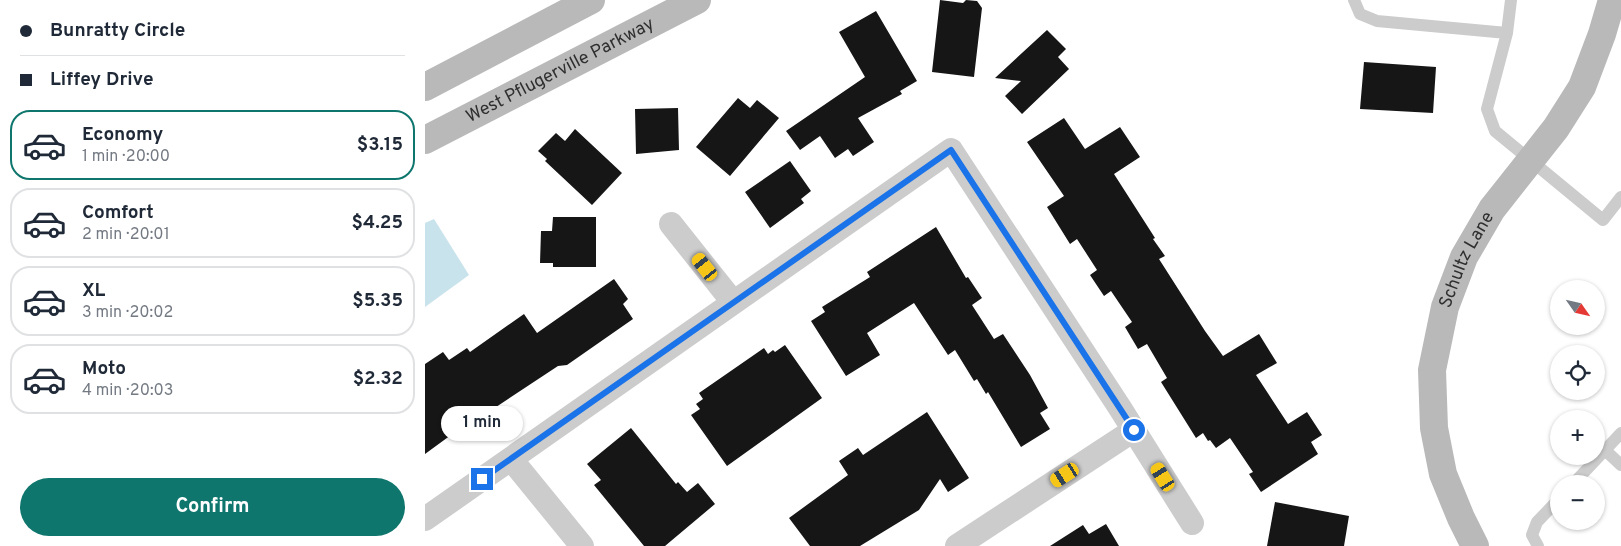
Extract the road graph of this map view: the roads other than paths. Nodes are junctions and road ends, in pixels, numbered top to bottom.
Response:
1 (591, 0) edge
2 (697, 0) edge
3 (1354, 0) edge
4 (1511, 0) edge
5 (1612, 0) edge
6 (1507, 33) junction
7 (425, 87) edge
8 (425, 140) edge
9 (1530, 162) junction
10 (1621, 197) edge
11 (671, 224) dead end
12 (733, 302) junction
13 (1134, 430) junction
14 (1621, 434) edge
15 (1605, 450) joint
16 (511, 459) junction
17 (1591, 465) edge
18 (1621, 465) edge
19 (1581, 475) edge
20 (1550, 508) edge
21 (425, 519) edge
22 (1192, 523) dead end
23 (582, 546) edge
24 (957, 546) edge
25 (1475, 546) edge
26 (1538, 546) edge

1 - 7 street
2 - 8 street, West Pflugerville Parkway
3 - 6 lane
4 - 6 lane
5 - 9 street, Schultz Lane
6 - 9 lane
9 - 10 lane
9 - 25 street, Schultz Lane
11 - 12 street
12 - 13 street
12 - 16 street
13 - 22 street
13 - 24 street
14 - 15 lane
15 - 18 lane
16 - 21 street
16 - 23 street
17 - 19 lane
20 - 26 lane

